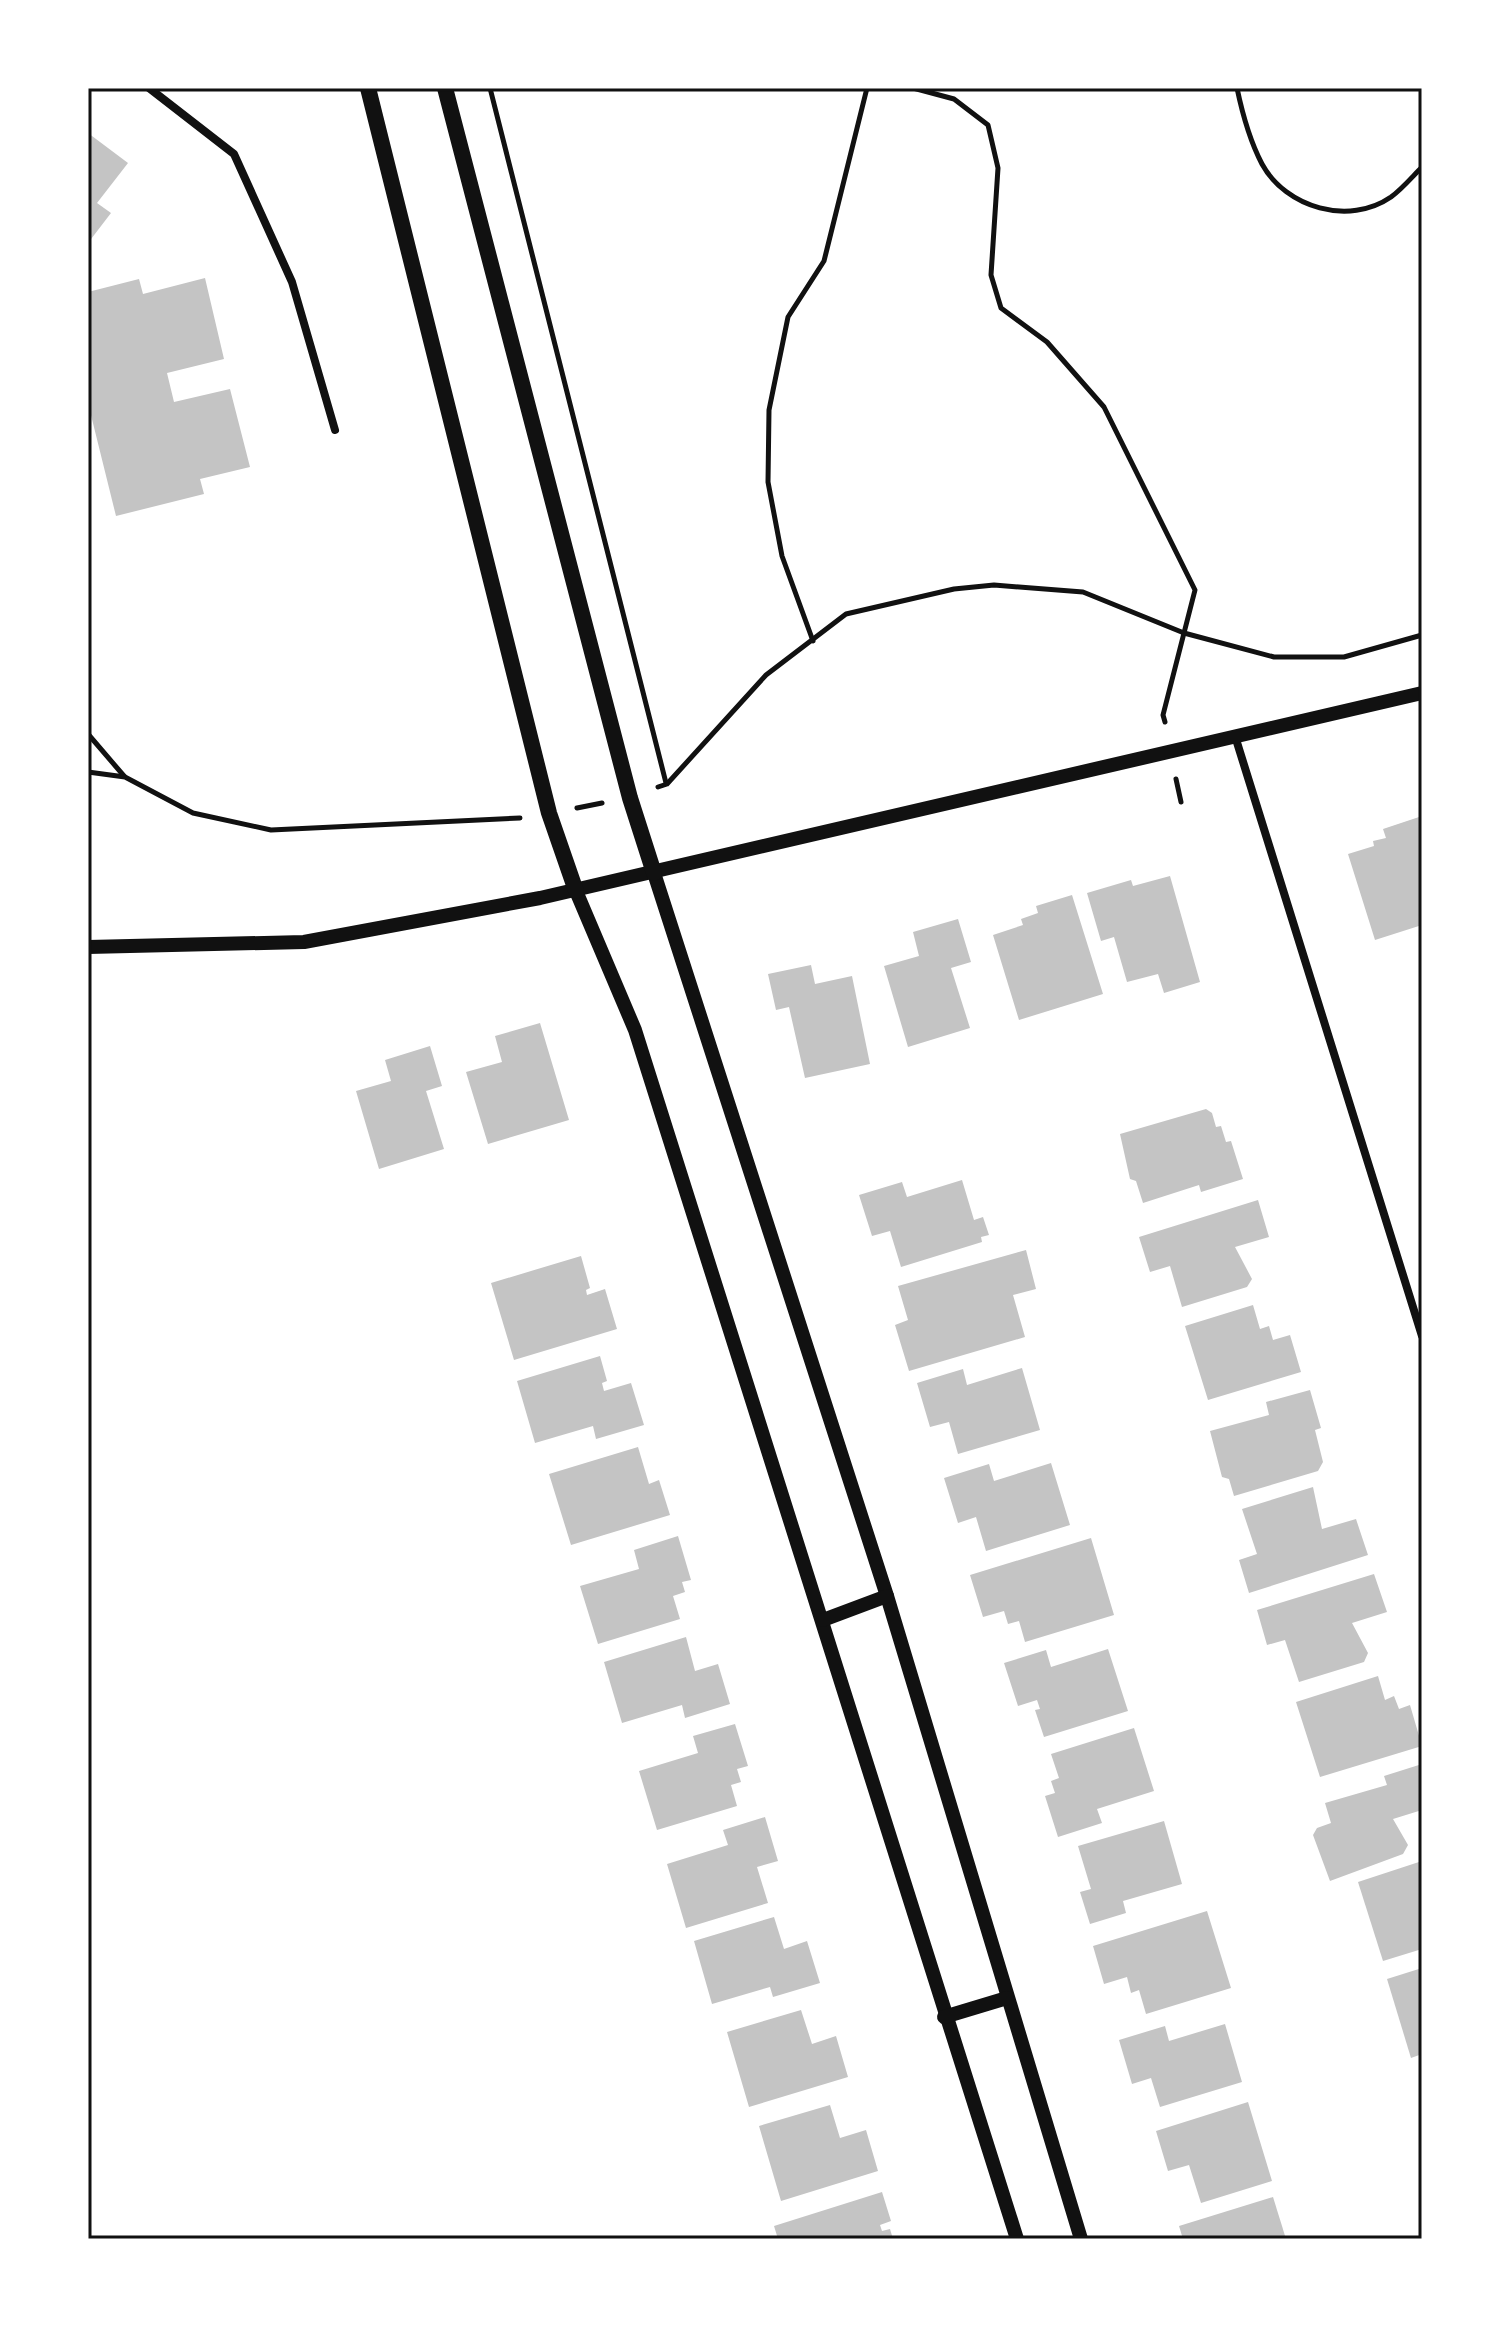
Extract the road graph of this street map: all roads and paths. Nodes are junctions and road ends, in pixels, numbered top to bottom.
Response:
1 (149, 88) edge
2 (368, 88) edge
3 (445, 88) edge
4 (490, 88) edge
5 (867, 88) edge
6 (913, 88) edge
7 (1237, 88) edge
8 (1422, 167) edge
9 (335, 430) dead end
10 (1184, 633) junction
11 (1422, 635) edge
12 (813, 641) junction
13 (1422, 693) edge
14 (1163, 715) dead end
15 (88, 734) edge
16 (1235, 736) junction
17 (88, 772) edge
18 (125, 777) junction
19 (667, 784) junction
20 (630, 798) junction
21 (549, 813) junction
22 (654, 873) junction
23 (576, 891) junction
24 (88, 947) edge
25 (1422, 1336) edge
26 (887, 1596) junction
27 (823, 1620) junction
28 (1007, 1998) junction
29 (944, 2017) junction
30 (1017, 2239) edge
31 (1081, 2239) edge

1 - 9 street
2 - 21 main road
3 - 20 main road
4 - 19 path
5 - 12 path
6 - 10 path
7 - 8 path
10 - 11 path
10 - 12 path
10 - 14 path
12 - 19 path
13 - 16 street
15 - 18 path
16 - 22 street
16 - 25 street
17 - 18 path
18 - 21 path
19 - 20 path
20 - 21 path
20 - 22 main road
21 - 23 main road
22 - 23 street
22 - 26 street
23 - 24 street
23 - 27 street
26 - 27 street
26 - 28 street
27 - 29 street
28 - 29 street
28 - 31 street
29 - 30 street

